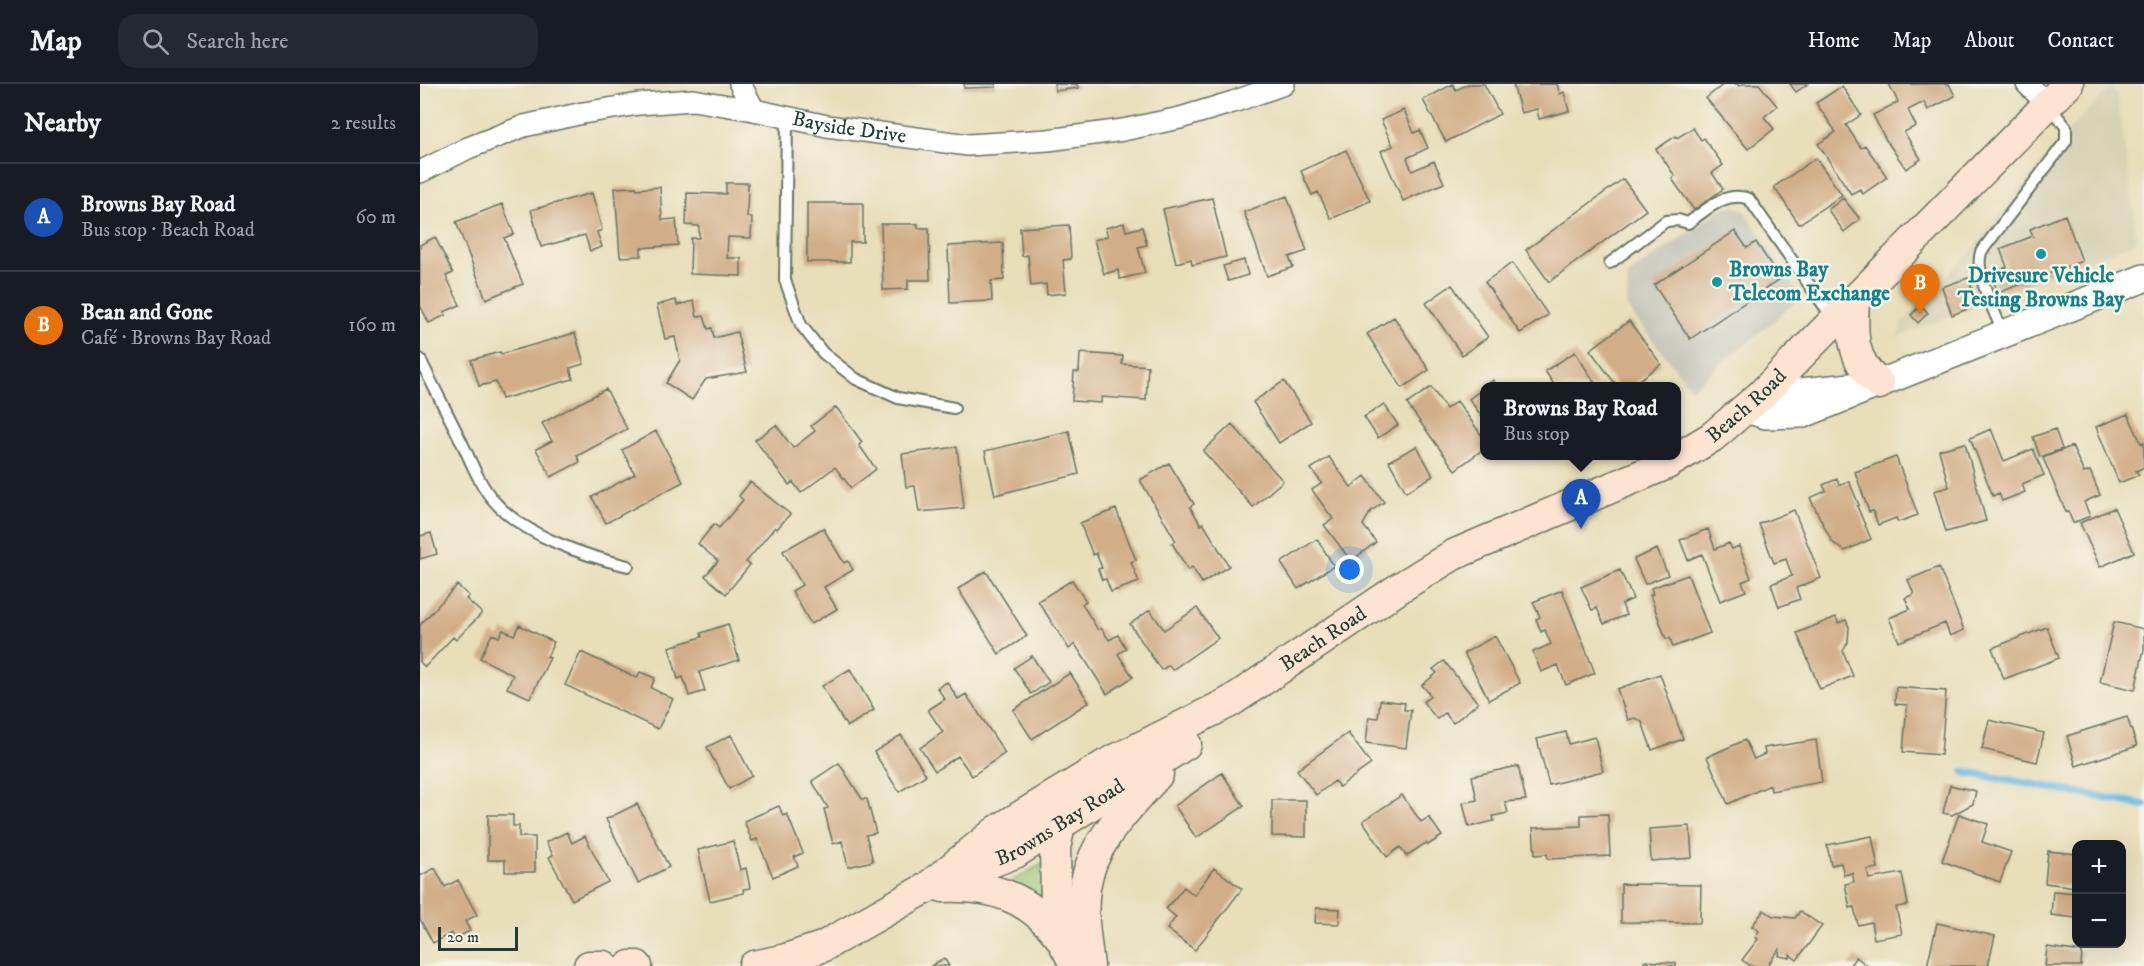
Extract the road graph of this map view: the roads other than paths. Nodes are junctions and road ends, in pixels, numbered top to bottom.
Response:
1 (740, 84) edge
2 (1284, 84) edge
3 (2047, 91) edge
4 (695, 92) edge
5 (754, 110) junction
6 (787, 117) junction
7 (420, 172) edge
8 (1610, 263) dead end
9 (2144, 278) edge
10 (1844, 310) junction
11 (2004, 334) junction
12 (420, 359) edge
13 (1879, 384) junction
14 (1753, 402) junction
15 (954, 408) dead end
16 (1681, 456) edge
17 (1674, 460) edge
18 (628, 566) dead end
19 (1230, 702) junction
20 (1186, 744) junction
21 (1105, 765) junction
22 (1060, 826) junction
23 (928, 888) junction
24 (1060, 938) junction
25 (769, 964) edge
26 (589, 966) edge
27 (604, 966) edge
28 (630, 966) edge
29 (638, 966) edge
30 (1076, 966) edge
31 (1089, 966) edge

1 - 5 street
2 - 6 street, Bayside Drive
3 - 10 main road, Beach Road
3 - 11 lane
4 - 5 street, Bayside Drive
4 - 7 street, Bayside Drive
5 - 6 street, Bayside Drive
6 - 15 lane
8 - 10 lane
9 - 11 street
10 - 13 main road
10 - 14 main road, Beach Road
11 - 13 street
12 - 18 lane
13 - 14 street
14 - 16 main road, Beach Road
17 - 19 main road, Beach Road
19 - 20 main road, Beach Road
19 - 21 main road, Beach Road
20 - 22 main road, Browns Bay Road
20 - 31 main road, Beach Road
21 - 22 main road
21 - 23 main road, Browns Bay Road
22 - 23 main road, Browns Bay Road
22 - 24 main road
23 - 24 main road
23 - 25 main road, Browns Bay Road
24 - 30 main road
26 - 27 main road
28 - 29 main road

